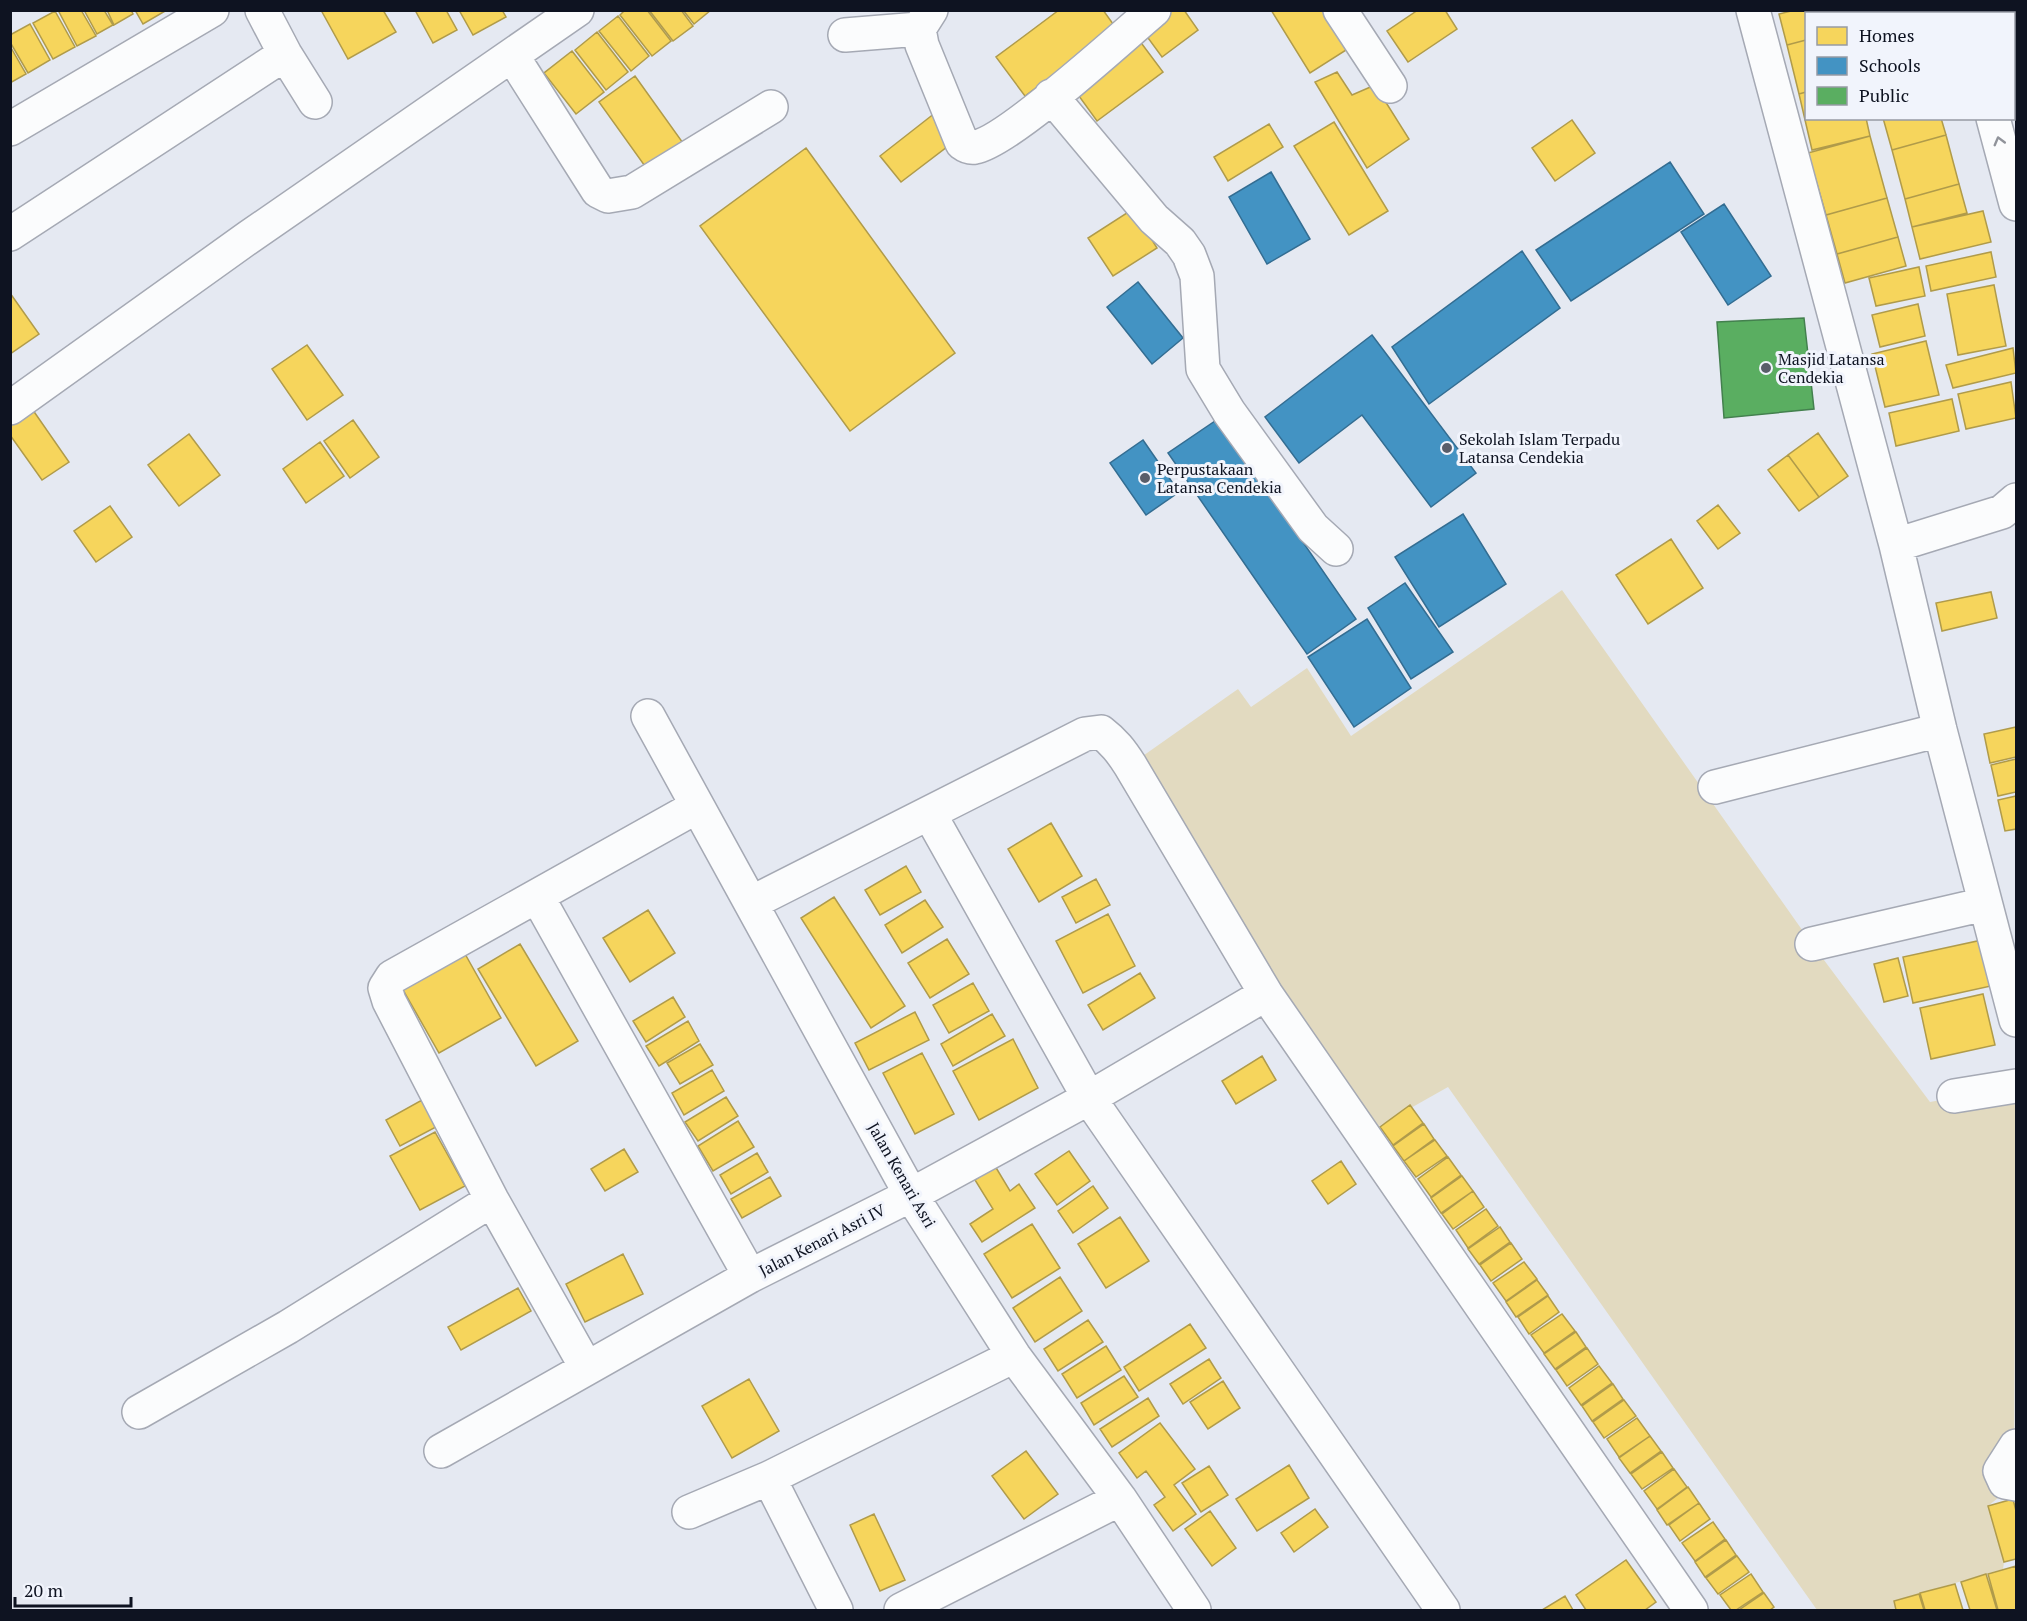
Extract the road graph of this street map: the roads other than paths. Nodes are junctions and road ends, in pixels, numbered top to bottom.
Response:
1 (212, 10) edge
2 (262, 10) edge
3 (577, 10) edge
4 (1154, 10) edge
5 (1340, 10) edge
6 (1753, 10) edge
7 (926, 16) edge
8 (844, 34) dead end
9 (285, 54) junction
10 (513, 57) junction
11 (1390, 86) dead end
12 (1051, 96) junction
13 (315, 102) dead end
14 (771, 107) dead end
15 (1994, 120) edge
16 (10, 129) edge
17 (2016, 204) edge
18 (10, 234) edge
19 (10, 408) edge
20 (2012, 509) edge
21 (1896, 545) junction
22 (1336, 549) dead end
23 (648, 716) dead end
24 (1940, 730) junction
25 (1715, 787) dead end
26 (696, 807) junction
27 (929, 813) junction
28 (537, 896) junction
29 (751, 903) junction
30 (1985, 904) junction
31 (1812, 944) dead end
32 (1266, 994) junction
33 (2016, 1020) edge
34 (2016, 1086) edge
35 (1954, 1096) dead end
36 (1089, 1098) junction
37 (911, 1195) junction
38 (492, 1200) junction
39 (750, 1276) junction
40 (1014, 1356) junction
41 (586, 1367) junction
42 (139, 1412) dead end
43 (2016, 1446) edge
44 (441, 1451) dead end
45 (769, 1478) junction
46 (2016, 1484) edge
47 (1120, 1499) junction
48 (689, 1512) dead end
49 (836, 1611) edge
50 (901, 1611) edge
51 (1194, 1611) edge
52 (1443, 1611) edge
53 (1691, 1611) edge

1 - 16 street
2 - 9 street
3 - 10 street
4 - 12 street
5 - 11 street
6 - 21 street
7 - 8 street
7 - 12 street
9 - 13 street
9 - 18 street
10 - 14 street
10 - 19 street
12 - 22 street
17 -> 15 street
20 - 21 street
21 - 24 street
23 - 26 street, Jalan Kenari Asri
24 - 25 street
24 - 30 street
26 - 28 street
26 - 29 street, Jalan Kenari Asri
27 - 29 street
27 - 32 street
27 - 36 street
28 - 38 street
28 - 39 street
29 - 37 street, Jalan Kenari Asri
30 - 31 street
30 - 33 street
32 - 36 street, Jalan Kenari Asri IV
32 - 53 street
34 - 35 street
36 - 37 street, Jalan Kenari Asri IV
36 - 52 street
37 - 39 street, Jalan Kenari Asri IV
37 - 40 street, Jalan Kenari Asri
38 - 41 street
38 - 42 street
39 - 41 street, Jalan Kenari Asri IV
40 - 45 street
40 - 47 street, Jalan Kenari Asri
41 - 44 street, Jalan Kenari Asri IV
43 - 46 street
45 - 48 street
45 - 49 street
47 - 50 street
47 - 51 street, Jalan Kenari Asri

